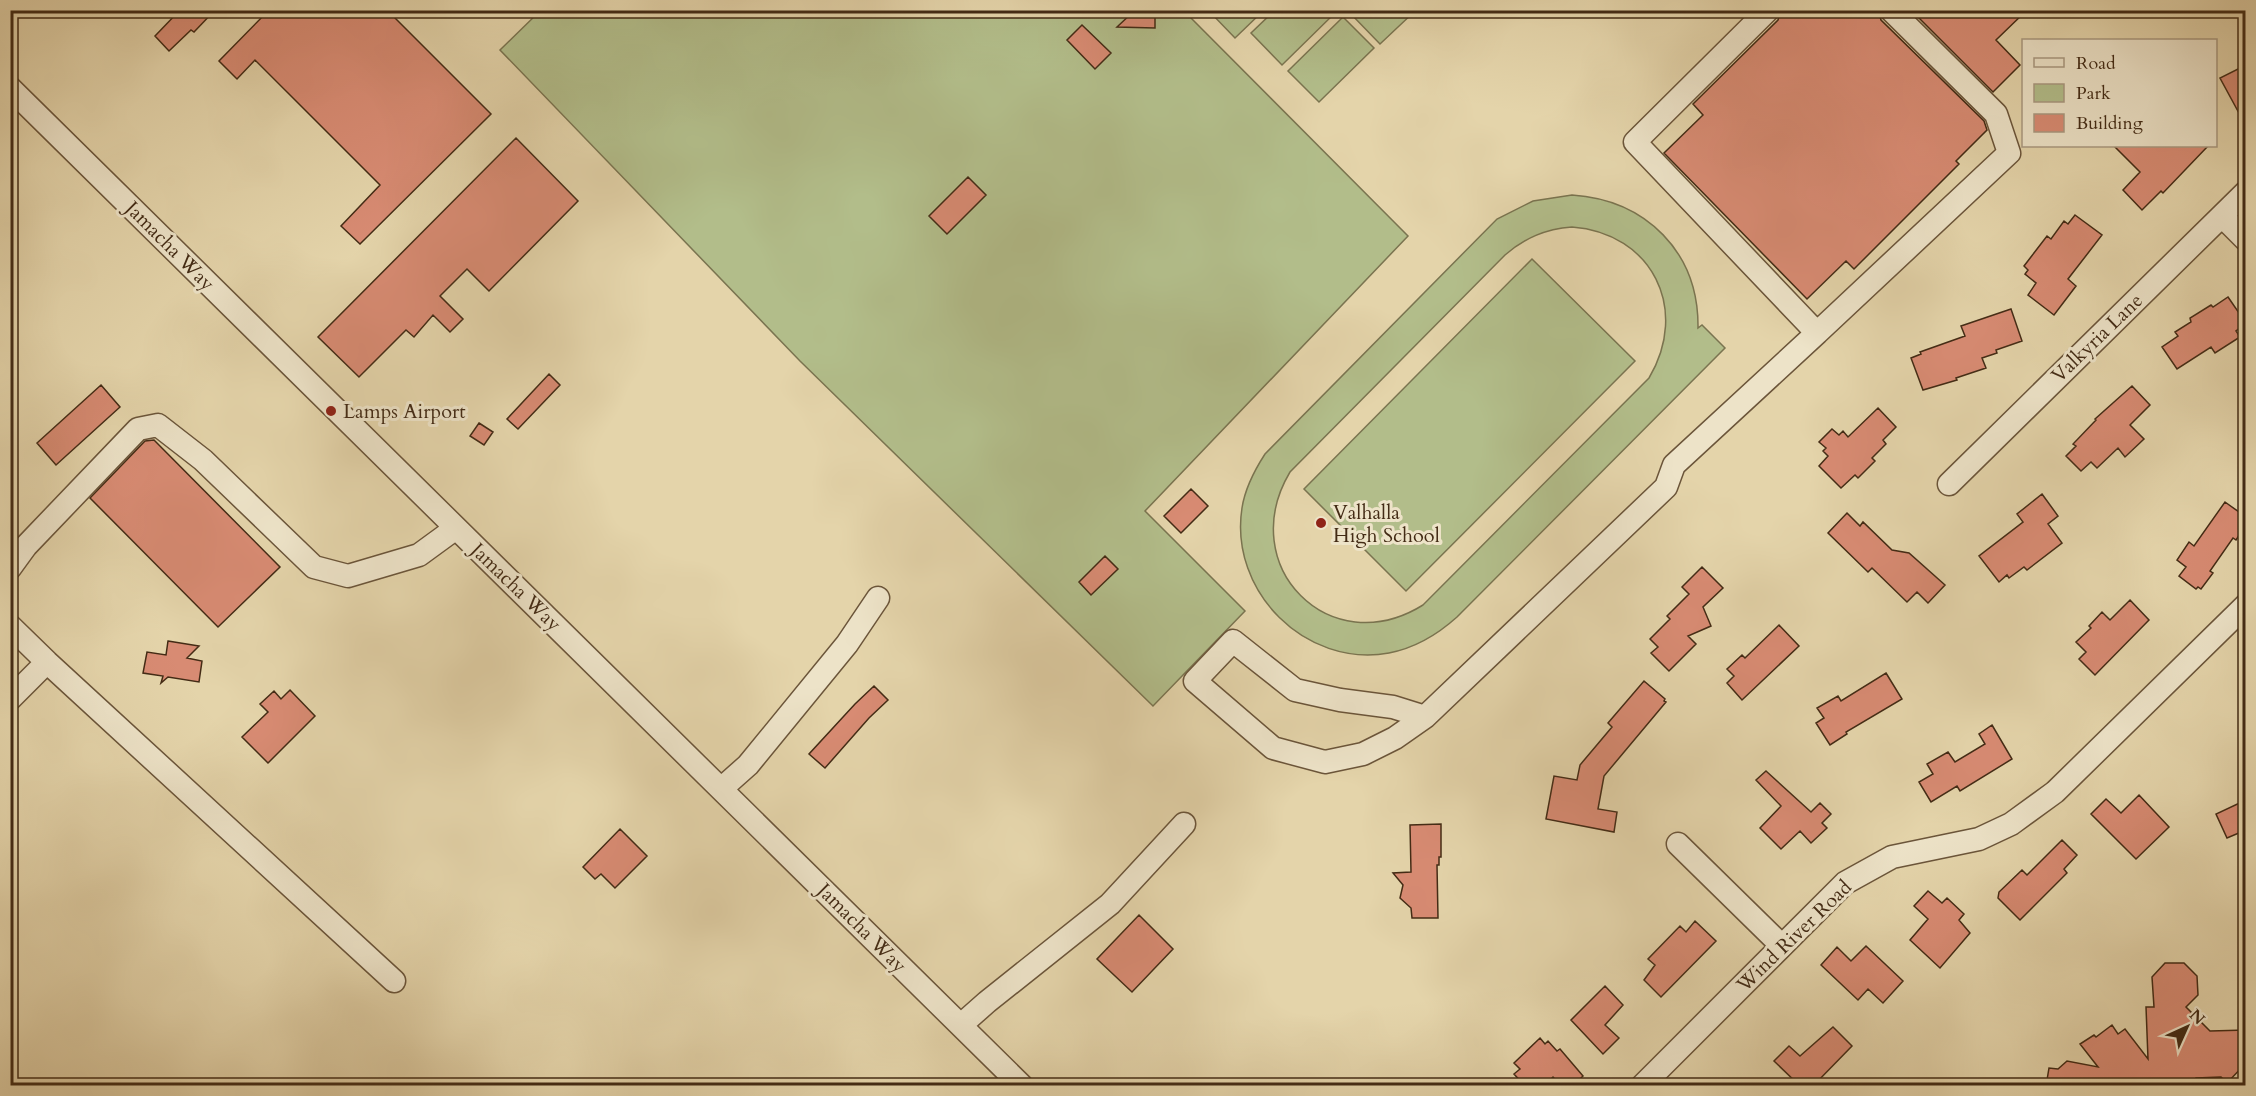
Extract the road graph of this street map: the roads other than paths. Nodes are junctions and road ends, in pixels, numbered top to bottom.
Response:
1 (1768, 10) edge
2 (1891, 10) edge
3 (10, 88) edge
4 (2246, 192) edge
5 (2222, 216) junction
6 (2246, 240) edge
7 (1817, 333) junction
8 (1949, 484) dead end
9 (456, 528) junction
10 (10, 568) edge
11 (878, 598) dead end
12 (2246, 605) edge
13 (10, 626) edge
14 (47, 662) junction
15 (10, 699) edge
16 (1425, 717) junction
17 (721, 789) junction
18 (1184, 824) dead end
19 (1678, 844) dead end
20 (1782, 946) junction
21 (394, 981) dead end
22 (961, 1026) junction
23 (1022, 1086) edge
24 (1642, 1086) edge

1 - 7 street
2 - 7 street
3 - 9 street, Jamacha Way
4 - 5 street, Valkyria Lane
5 - 6 street
5 - 8 street, Valkyria Lane
7 - 16 street
9 - 10 street
9 - 17 street, Jamacha Way
11 - 17 street
12 - 20 street, Wind River Road
13 - 14 street
14 - 15 street
14 - 21 street
16 - 16 street
17 - 22 street, Jamacha Way
18 - 22 street
19 - 20 street
20 - 24 street, Wind River Road
22 - 23 street, Jamacha Way

